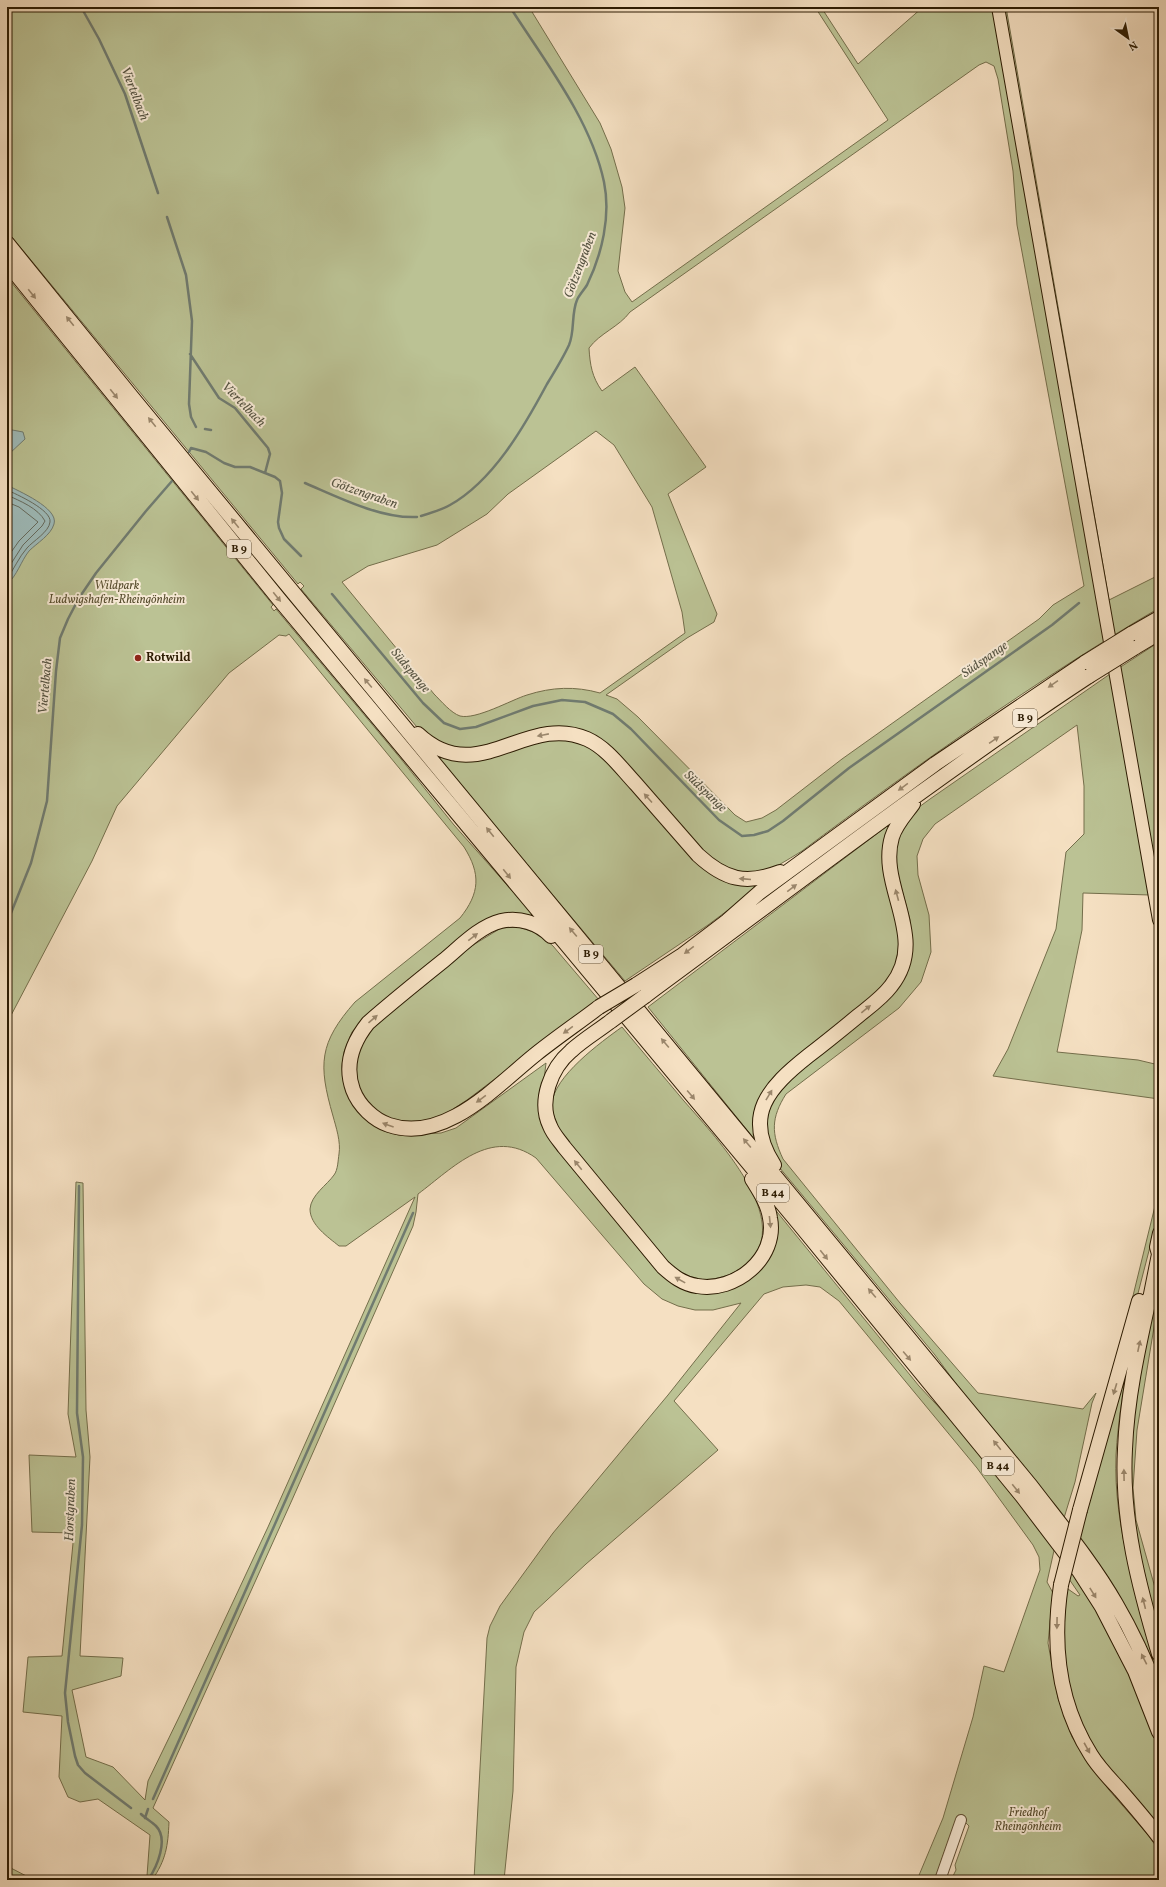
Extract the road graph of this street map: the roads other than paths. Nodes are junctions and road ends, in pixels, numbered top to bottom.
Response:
1 (998, 7) edge
2 (7, 243) edge
3 (7, 263) edge
4 (1159, 618) edge
5 (1159, 633) edge
6 (393, 713) junction
7 (921, 792) junction
8 (796, 866) junction
9 (1159, 920) edge
10 (576, 958) junction
11 (641, 991) junction
12 (745, 1161) junction
13 (790, 1195) junction
14 (1159, 1233) edge
15 (1144, 1298) junction
16 (1159, 1654) edge
17 (1159, 1695) edge
18 (1159, 1732) edge
19 (961, 1820) dead end
20 (1159, 1837) edge
21 (940, 1880) edge

1 - 9 main road
6 -> 2 highway, B 9
3 -> 10 highway, B 9
4 -> 8 highway, B 9, bridge
7 -> 5 highway, B 9, bridge
8 -> 6 highway
13 -> 6 highway, B 9
11 -> 7 highway, B 9
13 -> 7 highway
8 -> 11 highway
11 -> 10 highway, bridge
10 -> 12 highway, B 9
12 -> 11 highway, B 9, bridge
12 -> 18 highway, B 44
17 -> 13 highway, B 44
14 - 15 main road
16 -> 15 highway
15 -> 20 highway, bridge
19 - 21 street

